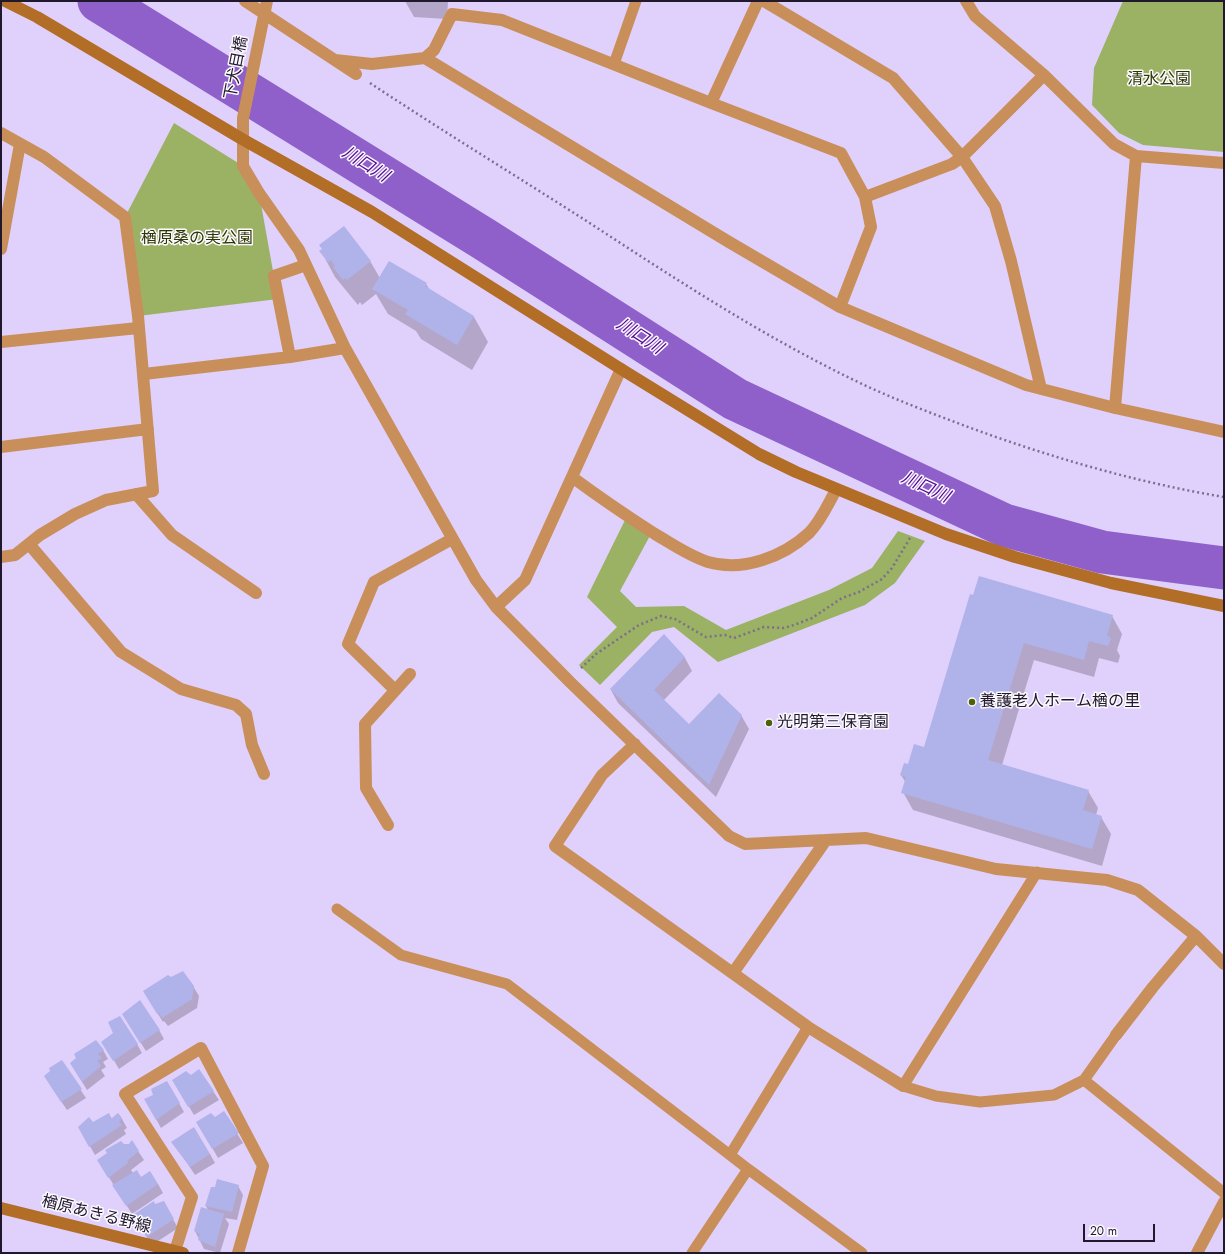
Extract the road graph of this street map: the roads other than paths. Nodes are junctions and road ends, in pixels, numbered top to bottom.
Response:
1 (5, 1) edge
2 (245, 1) edge
3 (267, 1) edge
4 (636, 1) edge
5 (758, 1) edge
6 (764, 1) edge
7 (966, 1) edge
8 (263, 19) junction
9 (425, 58) junction
10 (335, 60) junction
11 (614, 64) junction
12 (356, 74) road end
13 (1044, 75) junction
14 (711, 103) junction
15 (1, 133) edge
16 (242, 138) junction
17 (20, 144) junction
18 (1136, 156) junction
19 (962, 157) junction
20 (1224, 163) edge
21 (866, 197) junction
22 (1, 249) edge
23 (306, 265) junction
24 (840, 307) junction
25 (138, 328) junction
26 (1, 342) edge
27 (345, 348) junction
28 (290, 357) junction
29 (621, 369) junction
30 (144, 374) junction
31 (1041, 389) junction
32 (1115, 408) junction
33 (148, 429) junction
34 (1224, 432) edge
35 (1, 447) edge
36 (572, 477) junction
37 (836, 490) junction
38 (136, 494) junction
39 (452, 539) junction
40 (29, 544) junction
41 (1, 557) edge
42 (256, 593) dead end
43 (1224, 606) edge
44 (496, 607) junction
45 (410, 674) dead end
46 (395, 690) junction
47 (635, 744) junction
48 (264, 774) dead end
49 (388, 825) dead end
50 (826, 840) junction
51 (1037, 872) junction
52 (337, 909) dead end
53 (1196, 936) junction
54 (1224, 964) edge
55 (733, 973) junction
56 (808, 1026) junction
57 (1116, 1035) joint
58 (1084, 1080) junction
59 (903, 1086) junction
60 (730, 1155) junction
61 (748, 1169) junction
62 (1224, 1193) edge
63 (1224, 1202) edge
64 (1, 1208) edge
65 (179, 1252) edge
66 (238, 1253) edge
67 (692, 1253) edge
68 (862, 1253) edge
69 (1197, 1253) edge

1 - 16 street
2 - 8 street
3 - 8 street, 下犬目橋
4 - 11 lane
5 - 14 street
6 - 19 street
7 - 13 street
8 - 10 street
8 - 16 street, 下犬目橋
9 - 10 street
9 - 11 street
9 - 24 street
10 - 12 street
11 - 14 street
13 - 18 street
13 - 19 street
14 - 21 street
15 - 17 street
16 - 23 street, 下犬目橋
16 - 29 street
17 - 22 street
17 - 25 street
18 - 20 street
18 - 32 street
19 - 21 street
19 - 31 street
21 - 24 street
23 - 27 street, 下犬目橋
23 - 28 street
24 - 31 street
25 - 26 street
25 - 30 street
27 - 28 street
27 - 39 street, 下犬目橋
28 - 30 street
29 - 36 street
29 - 37 street
30 - 33 street
31 - 32 street
32 - 34 street
33 - 35 street
33 - 38 street
36 - 37 street
36 - 44 street
37 - 43 street
38 - 40 street
38 - 42 street
39 - 44 street, 下犬目橋
39 - 46 street
40 - 41 street
40 - 48 street
44 - 47 street, 下犬目橋
45 - 46 street
46 - 49 street
47 - 50 street, 下犬目橋
47 - 55 street
50 - 51 street, 下犬目橋
50 - 55 street
51 - 53 street, 下犬目橋
51 - 59 lane
52 - 60 lane
53 - 54 street, 下犬目橋
53 - 57 street
55 - 56 street
56 - 59 street
56 - 60 lane
57 - 58 lane
58 - 59 lane
58 - 62 lane
60 - 61 lane
61 - 67 lane
61 - 68 lane
63 - 69 street
64 - 65 street, 楢原あきる野線
65 - 66 street

